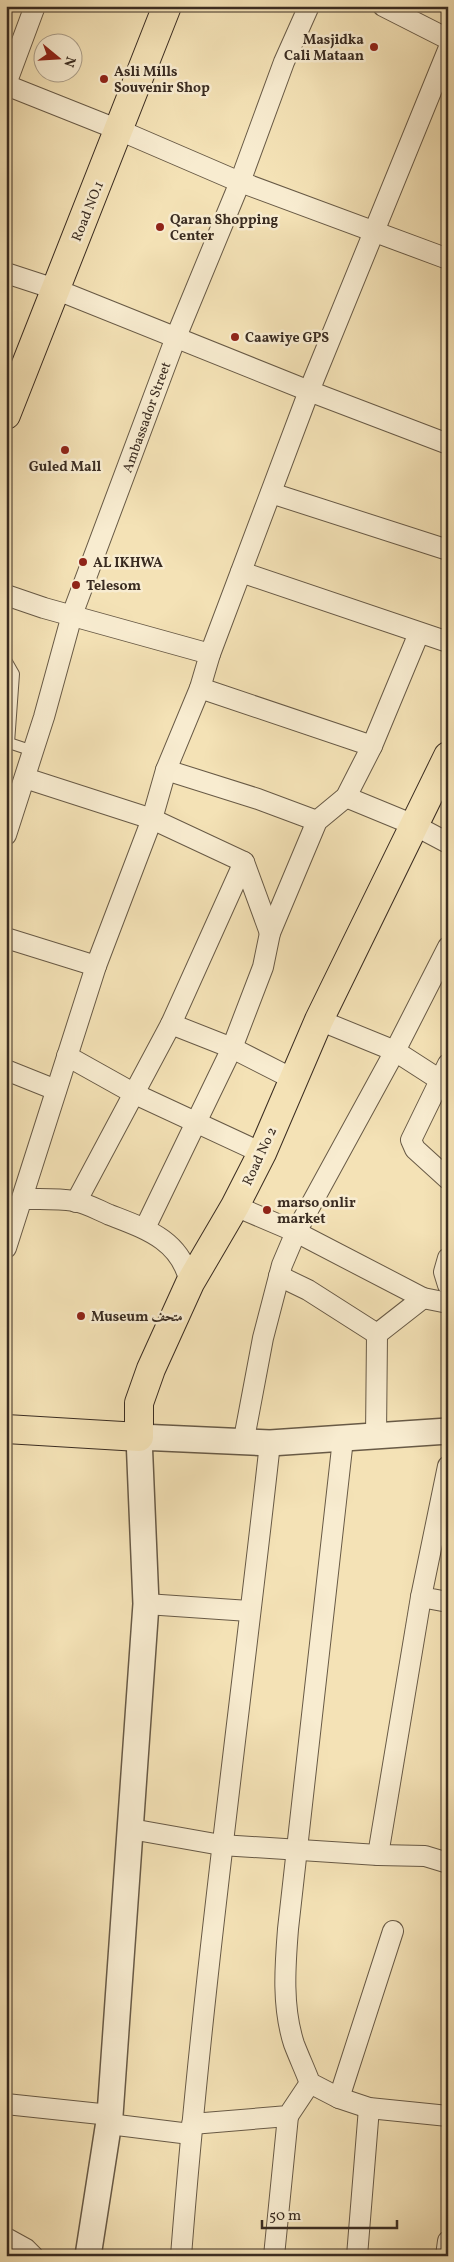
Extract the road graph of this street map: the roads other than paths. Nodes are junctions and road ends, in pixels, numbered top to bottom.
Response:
1 (34, 6) edge
2 (167, 6) edge
3 (309, 6) edge
4 (383, 6) edge
5 (448, 39) edge
6 (448, 50) edge
7 (6, 85) edge
8 (119, 130) junction
9 (240, 182) junction
10 (375, 231) junction
11 (448, 259) edge
12 (6, 272) edge
13 (55, 289) junction
14 (176, 337) junction
15 (309, 391) junction
16 (6, 415) edge
17 (448, 444) edge
18 (271, 493) junction
19 (448, 550) edge
20 (241, 572) junction
21 (6, 595) edge
22 (72, 615) junction
23 (419, 633) junction
24 (448, 642) edge
25 (210, 654) junction
26 (6, 660) edge
27 (200, 688) junction
28 (8, 742) edge
29 (372, 746) junction
30 (33, 751) junction
31 (448, 756) edge
32 (166, 770) junction
33 (25, 778) junction
34 (346, 797) junction
35 (152, 819) junction
36 (317, 821) junction
37 (414, 825) junction
38 (6, 836) edge
39 (448, 843) edge
40 (244, 862) junction
41 (270, 933) junction
42 (6, 938) edge
43 (448, 947) edge
44 (96, 966) junction
45 (319, 1020) junction
46 (171, 1024) junction
47 (232, 1048) junction
48 (396, 1052) junction
49 (67, 1056) junction
50 (6, 1070) edge
51 (444, 1072) edge
52 (293, 1079) junction
53 (56, 1090) junction
54 (135, 1094) junction
55 (196, 1123) junction
56 (262, 1153) junction
57 (448, 1179) edge
58 (24, 1199) junction
59 (76, 1202) junction
60 (235, 1206) junction
61 (145, 1228) junction
62 (296, 1232) junction
63 (6, 1248) edge
64 (280, 1276) junction
65 (190, 1283) junction
66 (423, 1298) junction
67 (448, 1303) edge
68 (377, 1334) junction
69 (6, 1429) edge
70 (448, 1431) edge
71 (376, 1436) junction
72 (139, 1437) junction
73 (343, 1439) junction
74 (270, 1443) junction
75 (244, 1444) junction
76 (448, 1466) edge
77 (420, 1597) junction
78 (448, 1602) edge
79 (146, 1604) junction
80 (249, 1611) junction
81 (131, 1829) junction
82 (221, 1846) junction
83 (298, 1850) junction
84 (378, 1855) junction
85 (448, 1862) edge
86 (393, 1931) dead end
87 (310, 2083) junction
88 (339, 2098) junction
89 (6, 2104) edge
90 (369, 2108) junction
91 (288, 2116) junction
92 (448, 2116) edge
93 (109, 2119) junction
94 (191, 2129) junction
95 (6, 2238) edge
96 (448, 2241) edge
97 (33, 2256) edge
98 (88, 2256) edge
99 (180, 2256) edge
100 (274, 2256) edge
101 (357, 2256) edge
102 (446, 2256) edge

1 - 7 street
2 - 8 main road, Road NO.1
3 - 9 street, Ambassador Street
4 - 5 street
6 - 10 street
7 - 8 street
8 - 9 street
8 - 13 main road, Road NO.1
9 - 10 street
9 - 14 street, Ambassador Street
10 - 11 street
10 - 15 street
12 - 13 street
13 - 14 street
13 - 16 main road, Road NO.1
14 - 15 street
14 - 22 street, Ambassador Street
15 - 17 street
15 - 18 street
18 - 19 street
18 - 20 street
20 - 23 street
20 - 25 street
21 - 22 street
22 - 25 street
22 - 30 street, Ambassador Street
23 - 24 street
23 - 29 street
25 - 27 street
26 - 28 lane
27 - 29 street
27 - 32 street
28 - 30 lane
29 - 34 street
30 - 33 street, Ambassador Street
31 - 37 main road, Road No 2
32 - 35 street
32 - 36 street
33 - 35 street
33 - 38 street, Ambassador Street
34 - 36 street
34 - 37 street
35 - 40 street
35 - 44 street
36 - 41 street
37 - 39 street
37 - 45 main road, Road No 2
40 - 41 street
40 - 46 street
41 - 47 street
42 - 44 street
43 - 48 street
44 - 49 street
45 - 48 street
45 - 52 main road, Road No 2
46 - 47 street
46 - 54 street
47 - 52 street
47 - 55 street
48 - 51 street
48 - 62 street
49 - 53 street
49 - 54 street
50 - 53 street
51 - 57 street
52 - 56 main road, Road No 2
53 - 58 street
54 - 55 street
54 - 59 street
55 - 56 street
55 - 61 street
56 - 60 main road, Road No 2
58 - 59 street
58 - 63 street
59 - 61 street
60 - 62 street
60 - 65 main road, Road No 2
61 - 65 street
62 - 64 street
62 - 66 street
64 - 68 street
64 - 75 street
65 - 72 main road, Road No 2
66 - 67 street
66 - 68 street
68 - 71 street
69 - 72 main road
70 - 71 street
71 - 73 street
72 - 75 street
72 - 79 street
73 - 74 street
73 - 83 street
74 - 75 street
74 - 80 street
76 - 77 street
77 - 78 street
77 - 84 street
79 - 80 street
79 - 81 street
80 - 82 street
81 - 82 street
81 - 93 street
82 - 83 street
82 - 94 street
83 - 84 street
83 - 87 street
84 - 85 street
86 - 88 street
87 - 88 street
87 - 91 street
88 - 90 street
89 - 93 street
90 - 92 street
90 - 101 street
91 - 94 street
91 - 100 street
93 - 94 street
93 - 98 street
94 - 99 street
95 - 97 street
96 - 102 street

